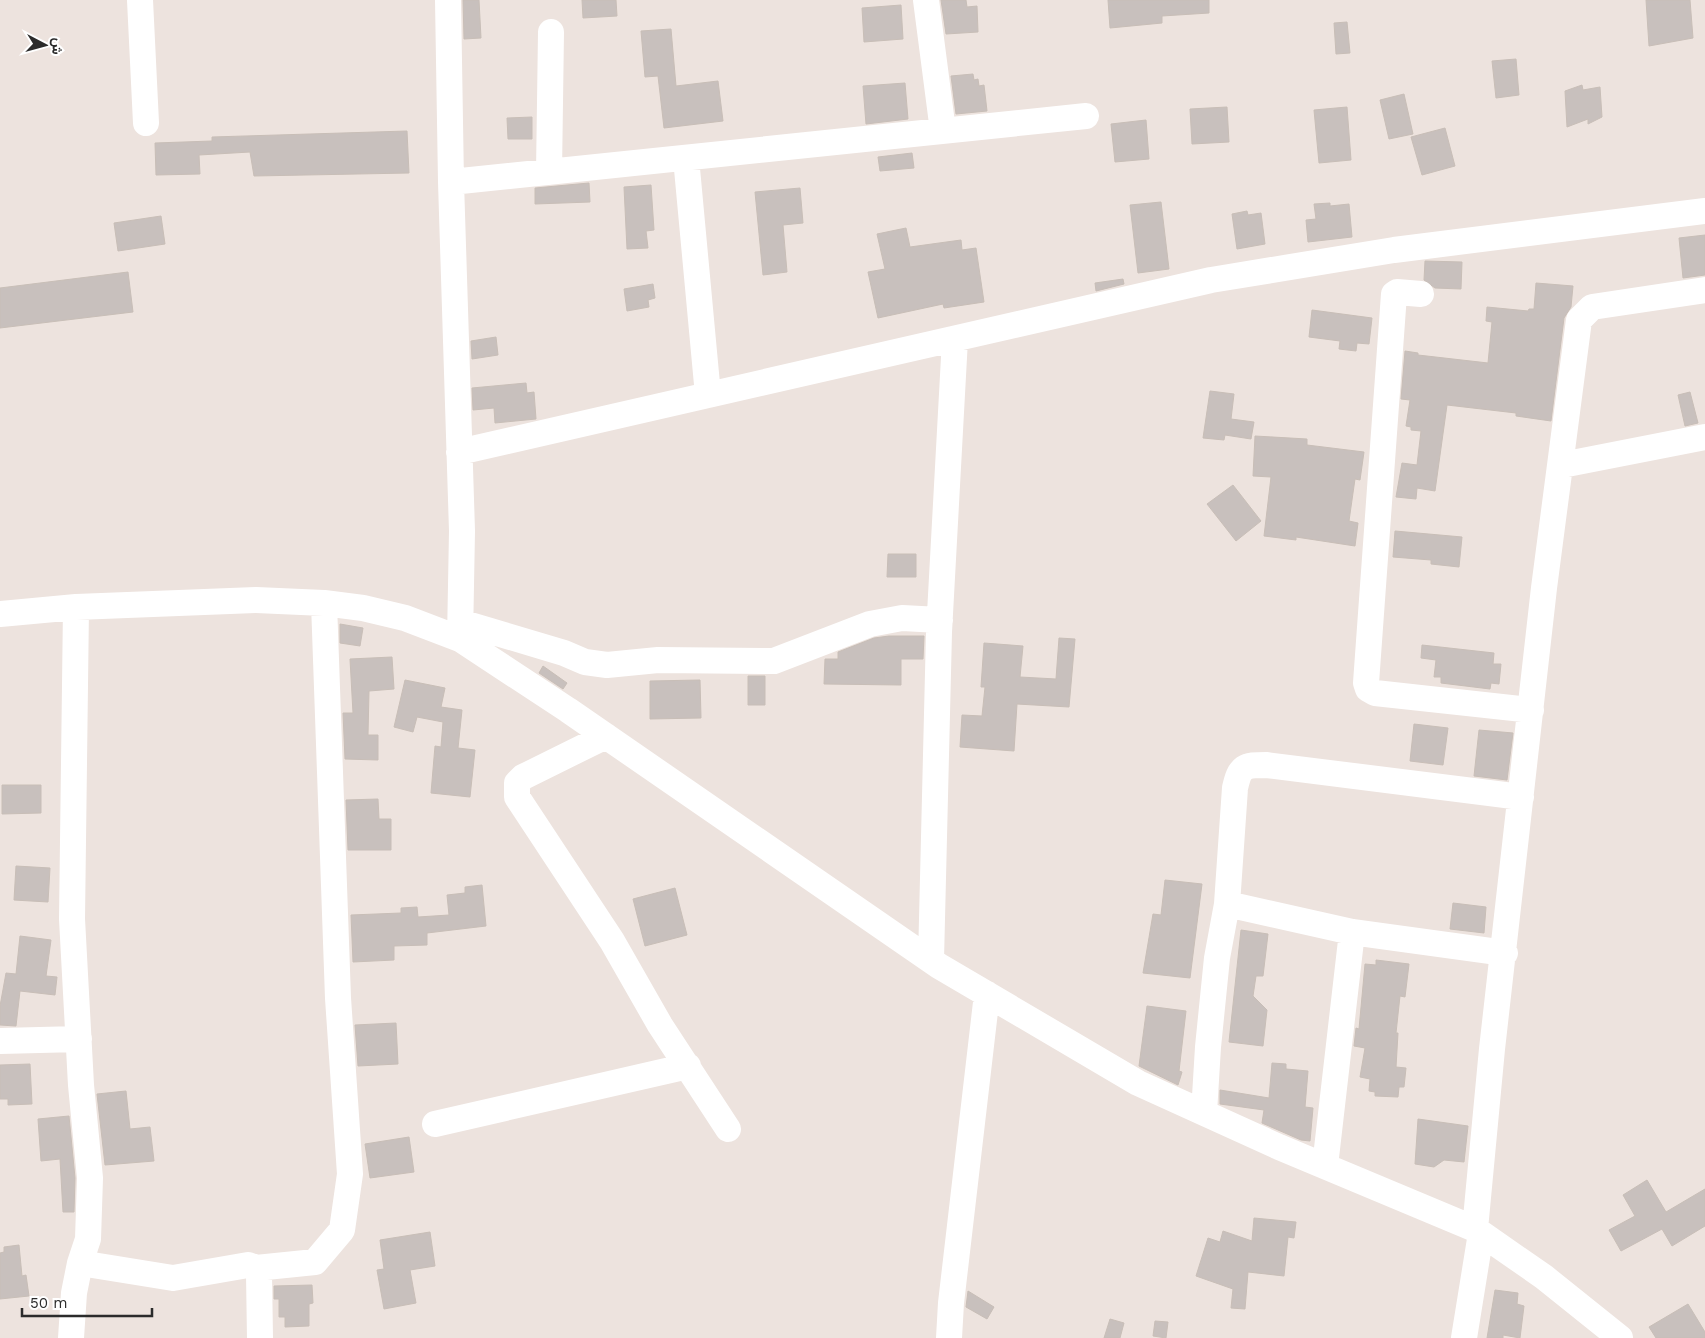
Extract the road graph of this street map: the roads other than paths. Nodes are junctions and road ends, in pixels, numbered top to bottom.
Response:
1 (140, 0) edge
2 (448, 0) edge
3 (926, 0) edge
4 (551, 32) dead end
5 (1086, 116) dead end
6 (146, 122) dead end
7 (943, 131) junction
8 (686, 158) junction
9 (549, 172) junction
10 (451, 182) junction
11 (1705, 211) edge
12 (1705, 290) edge
13 (1420, 294) dead end
14 (955, 339) junction
15 (708, 395) junction
16 (1705, 437) edge
17 (459, 452) junction
18 (1562, 465) junction
19 (324, 603) junction
20 (76, 606) junction
21 (0, 614) edge
22 (940, 620) junction
23 (460, 630) junction
24 (1531, 710) junction
25 (606, 736) junction
26 (1521, 797) junction
27 (1227, 904) junction
28 (1352, 932) junction
29 (1505, 952) junction
30 (931, 960) junction
31 (987, 994) junction
32 (79, 1039) junction
33 (0, 1042) edge
34 (688, 1066) junction
35 (1204, 1113) junction
36 (435, 1124) dead end
37 (728, 1129) dead end
38 (1325, 1166) junction
39 (1478, 1231) junction
40 (80, 1263) junction
41 (256, 1268) junction
42 (71, 1338) edge
43 (260, 1338) edge
44 (949, 1338) edge
45 (1464, 1338) edge
46 (1620, 1338) edge

1 - 6 street
2 - 10 street
3 - 7 street
4 - 9 street
5 - 7 street
7 - 8 street
8 - 9 street
8 - 15 street
9 - 10 street
10 - 17 street
11 - 14 street
12 - 18 street
13 - 24 street
14 - 15 street
14 - 22 street
15 - 17 street
16 - 18 street
17 - 23 street
18 - 24 street
19 - 20 street
19 - 23 street
19 - 41 street
20 - 21 street
20 - 32 street
22 - 23 street
22 - 30 street
23 - 25 street
24 - 26 street
25 - 30 street
25 - 34 street
26 - 27 street
26 - 29 street
27 - 28 street
27 - 35 street
28 - 29 street
28 - 38 street
29 - 39 street
30 - 31 street
31 - 35 street
31 - 44 street
32 - 33 street
32 - 40 street
34 - 36 street
34 - 37 street
35 - 38 street
38 - 39 street
39 - 45 street
39 - 46 street
40 - 41 street
40 - 42 street
41 - 43 street

